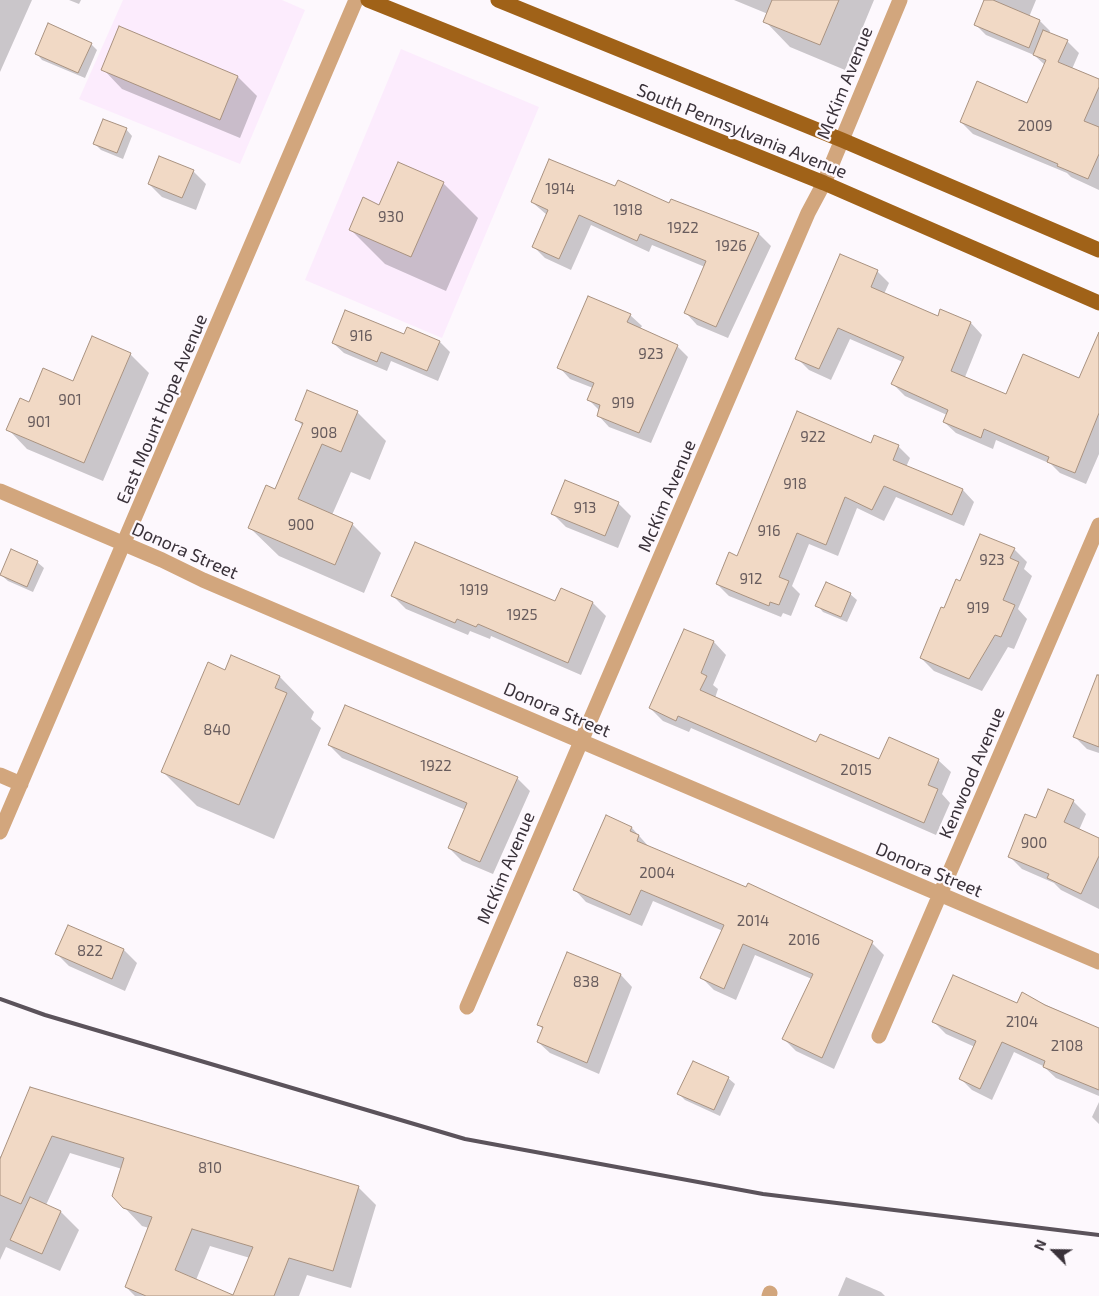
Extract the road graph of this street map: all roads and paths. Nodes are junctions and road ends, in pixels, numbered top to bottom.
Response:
1 (356, 0) edge
2 (368, 0) edge
3 (498, 0) edge
4 (900, 0) edge
5 (842, 140) junction
6 (824, 183) junction
7 (1099, 250) edge
8 (1099, 302) edge
9 (0, 491) edge
10 (1099, 525) edge
11 (124, 544) junction
12 (582, 741) junction
13 (0, 775) edge
14 (21, 784) junction
15 (0, 832) edge
16 (940, 895) junction
17 (1099, 962) edge
18 (467, 1007) dead end
19 (880, 1036) dead end

1 - 11 street, East Mount Hope Avenue
2 - 6 main road, South Pennsylvania Avenue
3 - 5 main road, South Pennsylvania Avenue
4 - 5 street, McKim Avenue
5 - 6 street, McKim Avenue
5 - 7 main road, South Pennsylvania Avenue
6 - 8 main road, South Pennsylvania Avenue
6 - 12 street, McKim Avenue
9 - 11 street, Donora Street
10 - 16 street, Kenwood Avenue
11 - 12 street, Donora Street
11 - 14 street, East Mount Hope Avenue
12 - 16 street, Donora Street
12 - 18 street, McKim Avenue
13 - 14 street
14 - 15 street, East Mount Hope Avenue
16 - 17 street, Donora Street
16 - 19 street, Kenwood Avenue

